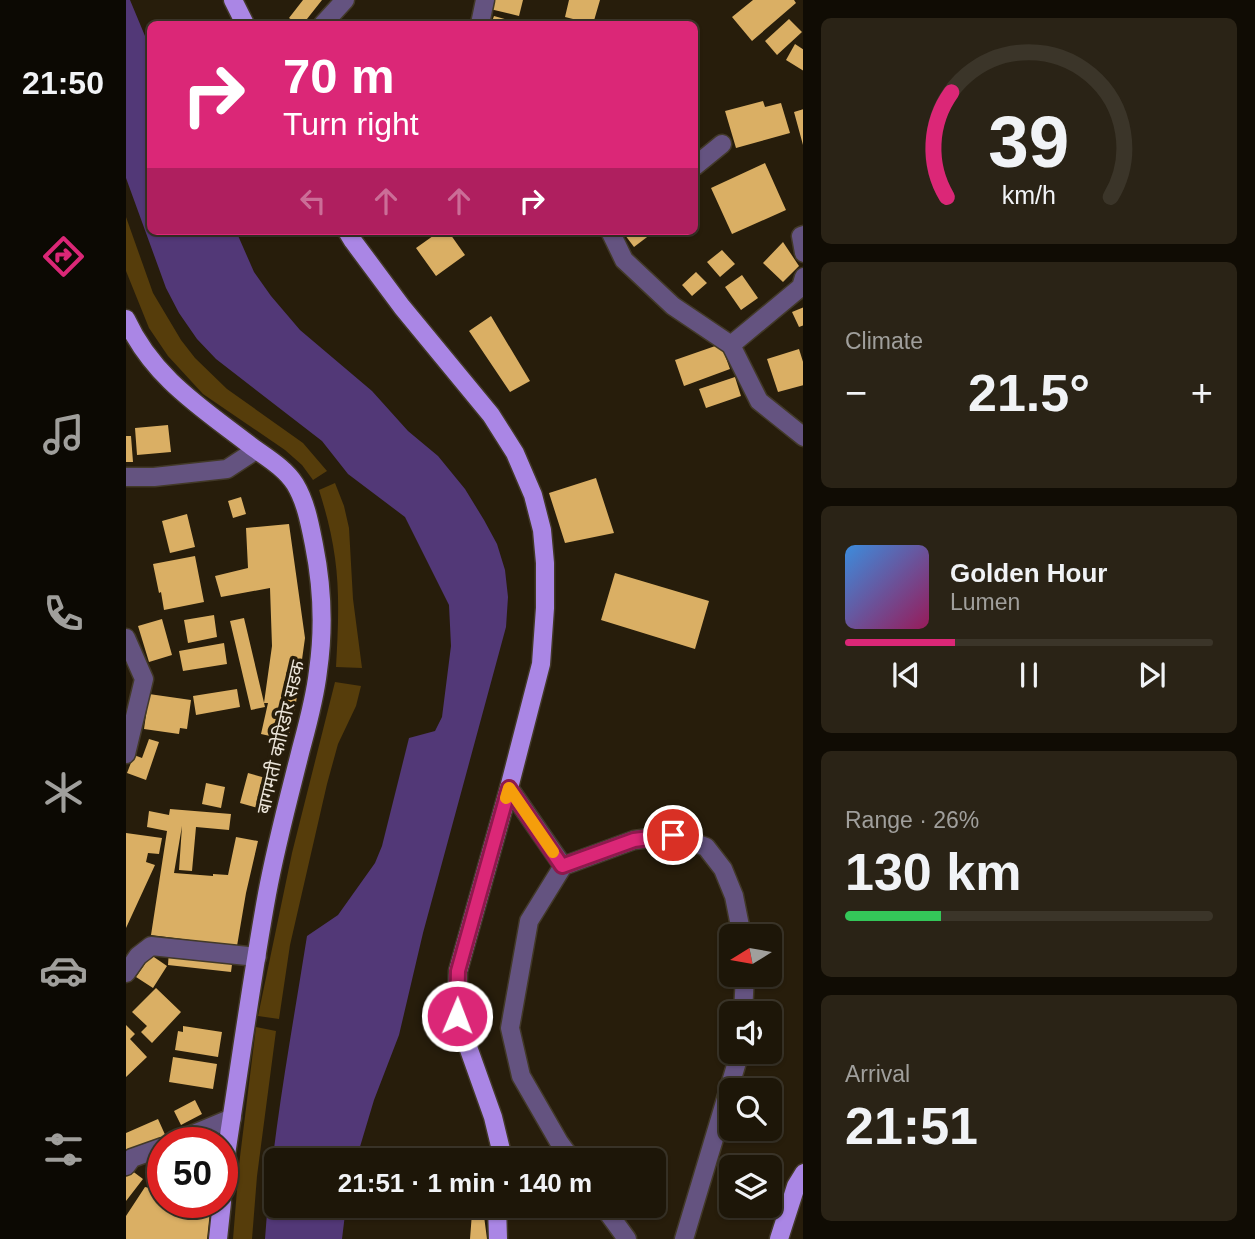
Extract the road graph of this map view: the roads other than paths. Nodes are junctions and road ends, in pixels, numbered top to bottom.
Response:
1 (233, 0) edge
2 (345, 0) edge
3 (485, 0) edge
4 (244, 21) edge
5 (326, 21) edge
6 (482, 21) edge
7 (722, 144) dead end
8 (698, 164) edge
9 (349, 235) edge
10 (612, 235) edge
11 (803, 235) edge
12 (803, 253) edge
13 (803, 277) edge
14 (126, 320) edge
15 (731, 345) junction
16 (803, 437) edge
17 (256, 450) junction
18 (126, 477) edge
19 (126, 638) edge
20 (126, 754) edge
21 (509, 788) junction
22 (562, 866) junction
23 (739, 924) edge
24 (257, 957) junction
25 (126, 973) edge
26 (736, 1064) edge
27 (232, 1118) junction
28 (210, 1127) edge
29 (231, 1127) edge
30 (501, 1148) edge
31 (563, 1148) edge
32 (147, 1153) edge
33 (126, 1166) edge
34 (803, 1173) edge
35 (220, 1218) edge
36 (497, 1218) edge
37 (612, 1218) edge
38 (218, 1239) edge
39 (498, 1239) edge
40 (627, 1239) edge
41 (684, 1239) edge
42 (779, 1239) edge

1 - 4 main road
2 - 5 street
3 - 6 street
7 - 8 street
9 - 21 main road
10 - 15 street
11 - 12 street
13 - 15 street
14 - 17 main road, बागमती कोरिडोर सडक
15 - 16 street
17 - 18 street
17 - 24 main road, बागमती कोरिडोर सडक
19 - 20 street
21 - 22 street
21 - 30 main road
22 - 23 street
22 - 31 street
24 - 25 street
24 - 27 main road, बागमती कोरिडोर सडक
26 - 41 street
27 - 28 street
27 - 29 main road, बागमती कोरिडोर सडक
32 - 33 street
34 - 42 main road
35 - 38 main road
36 - 39 main road
37 - 40 street

